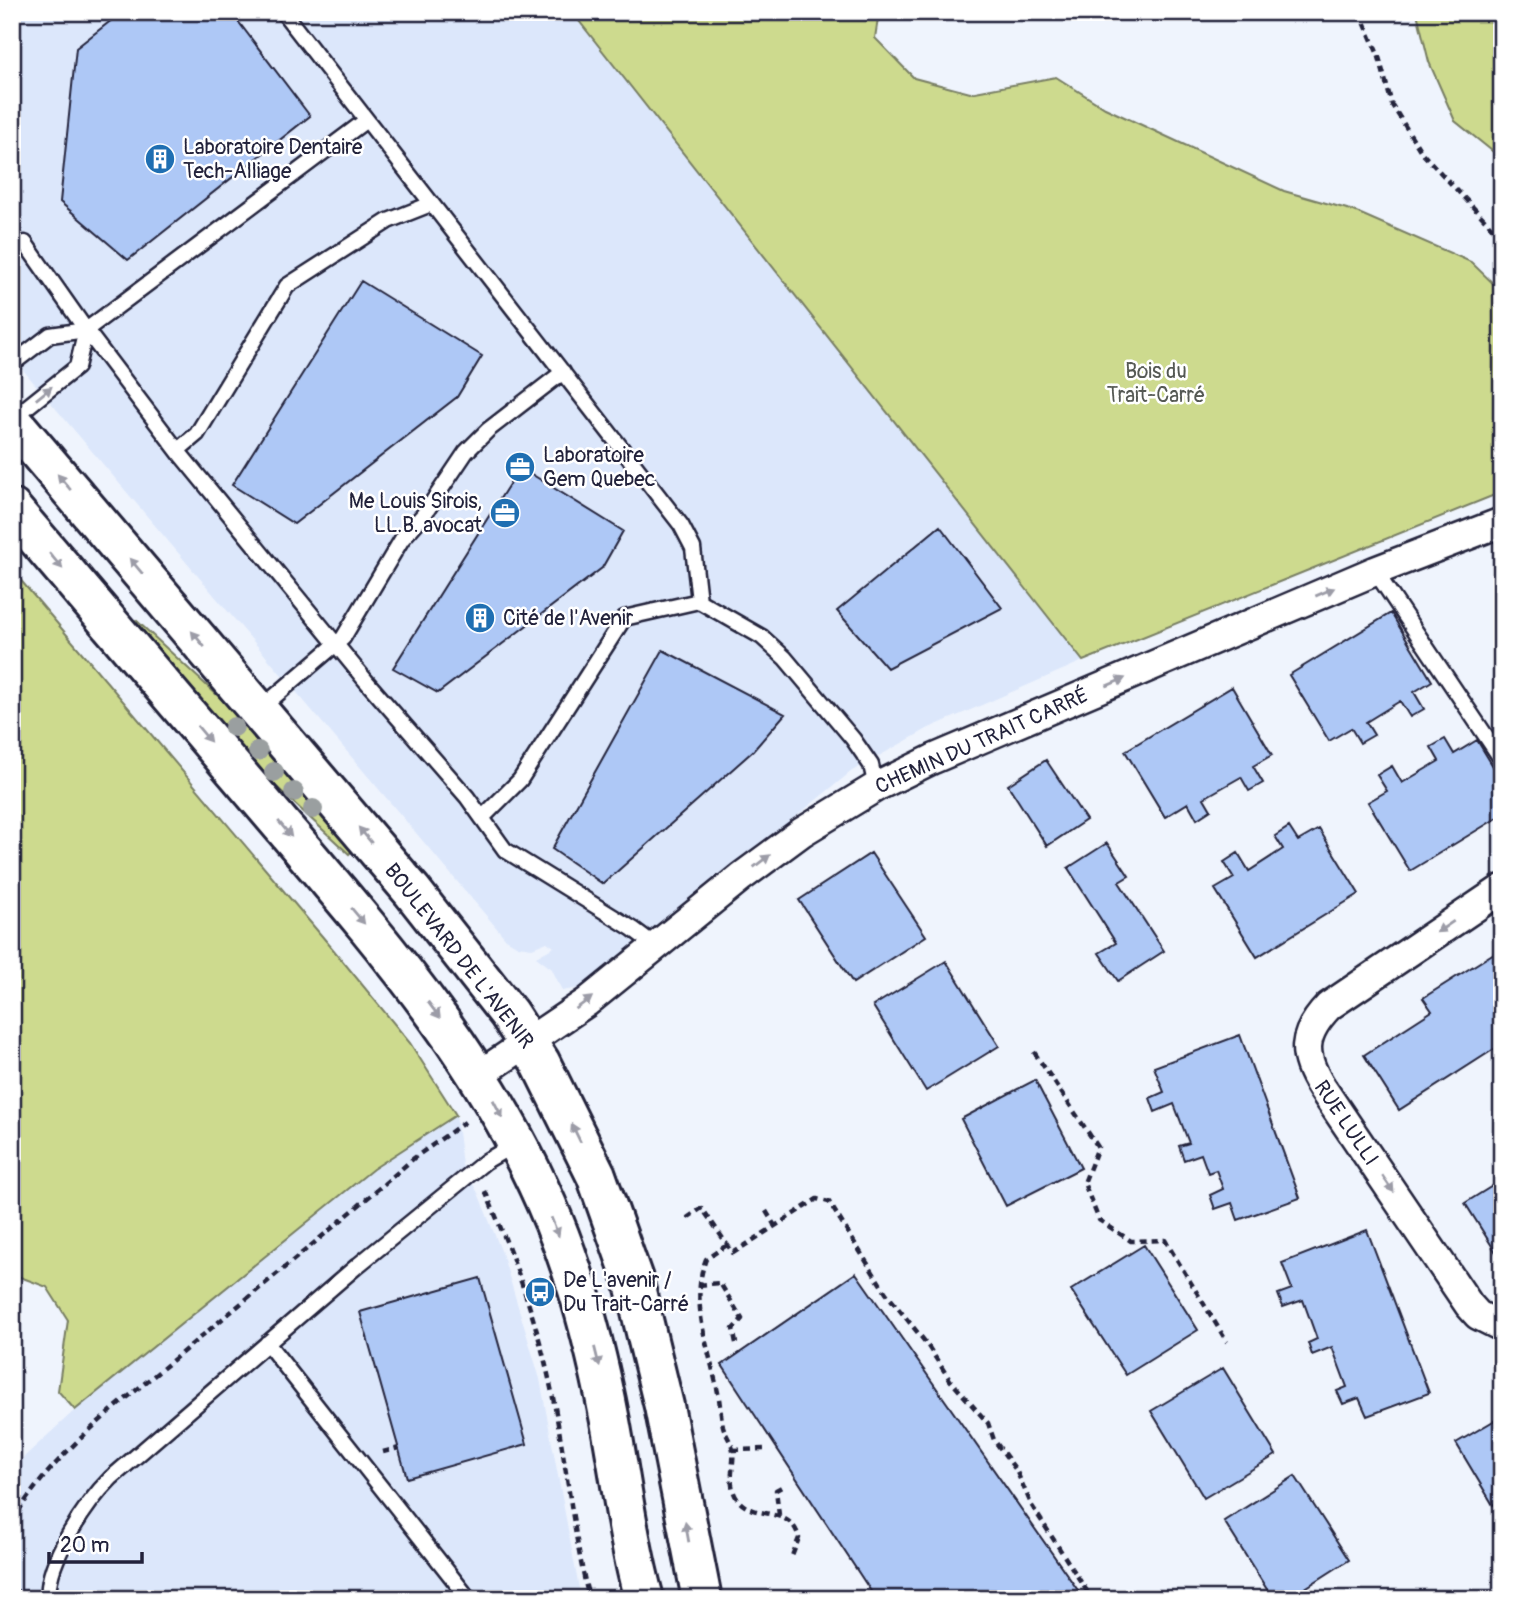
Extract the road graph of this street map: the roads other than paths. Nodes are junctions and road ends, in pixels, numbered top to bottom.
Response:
1 (283, 12) edge
2 (365, 121) junction
3 (431, 204) junction
4 (25, 243) dead end
5 (86, 330) junction
6 (12, 364) edge
7 (562, 372) junction
8 (12, 420) edge
9 (178, 450) junction
10 (12, 509) edge
11 (1502, 522) edge
12 (1375, 571) junction
13 (699, 601) junction
14 (336, 645) junction
15 (258, 710) junction
16 (1502, 760) edge
17 (876, 786) junction
18 (482, 818) junction
19 (1502, 889) edge
20 (656, 946) junction
21 (528, 1043) junction
22 (480, 1075) junction
23 (517, 1143) junction
24 (1502, 1327) edge
25 (267, 1343) junction
26 (49, 1599) edge
27 (469, 1599) edge
28 (643, 1599) edge
29 (702, 1599) edge

1 - 2 lane
2 - 3 lane
2 - 5 lane
3 - 7 lane
3 - 9 lane
4 - 5 lane
5 - 6 lane
8 -> 5 lane
5 - 9 lane
7 - 13 lane
7 - 14 lane
15 -> 8 street, BOULEVARD DE L'AVENIR
9 - 14 lane
10 -> 22 street
11 - 12 street, CHEMIN DU TRAIT CARRÉ
12 - 16 lane
17 -> 12 street, CHEMIN DU TRAIT CARRÉ
13 - 17 lane
13 - 18 lane
14 - 15 lane
14 - 18 lane
21 -> 15 street, BOULEVARD DE L'AVENIR
20 -> 17 street, CHEMIN DU TRAIT CARRÉ
18 - 20 lane
19 -> 24 street, RUE LULLI
21 -> 20 street, CHEMIN DU TRAIT CARRÉ
21 - 22 street, CHEMIN DU TRAIT CARRÉ
29 -> 21 street, BOULEVARD DE L'AVENIR
22 -> 23 street
23 - 25 lane
23 -> 28 street
25 - 26 lane
25 - 27 lane

